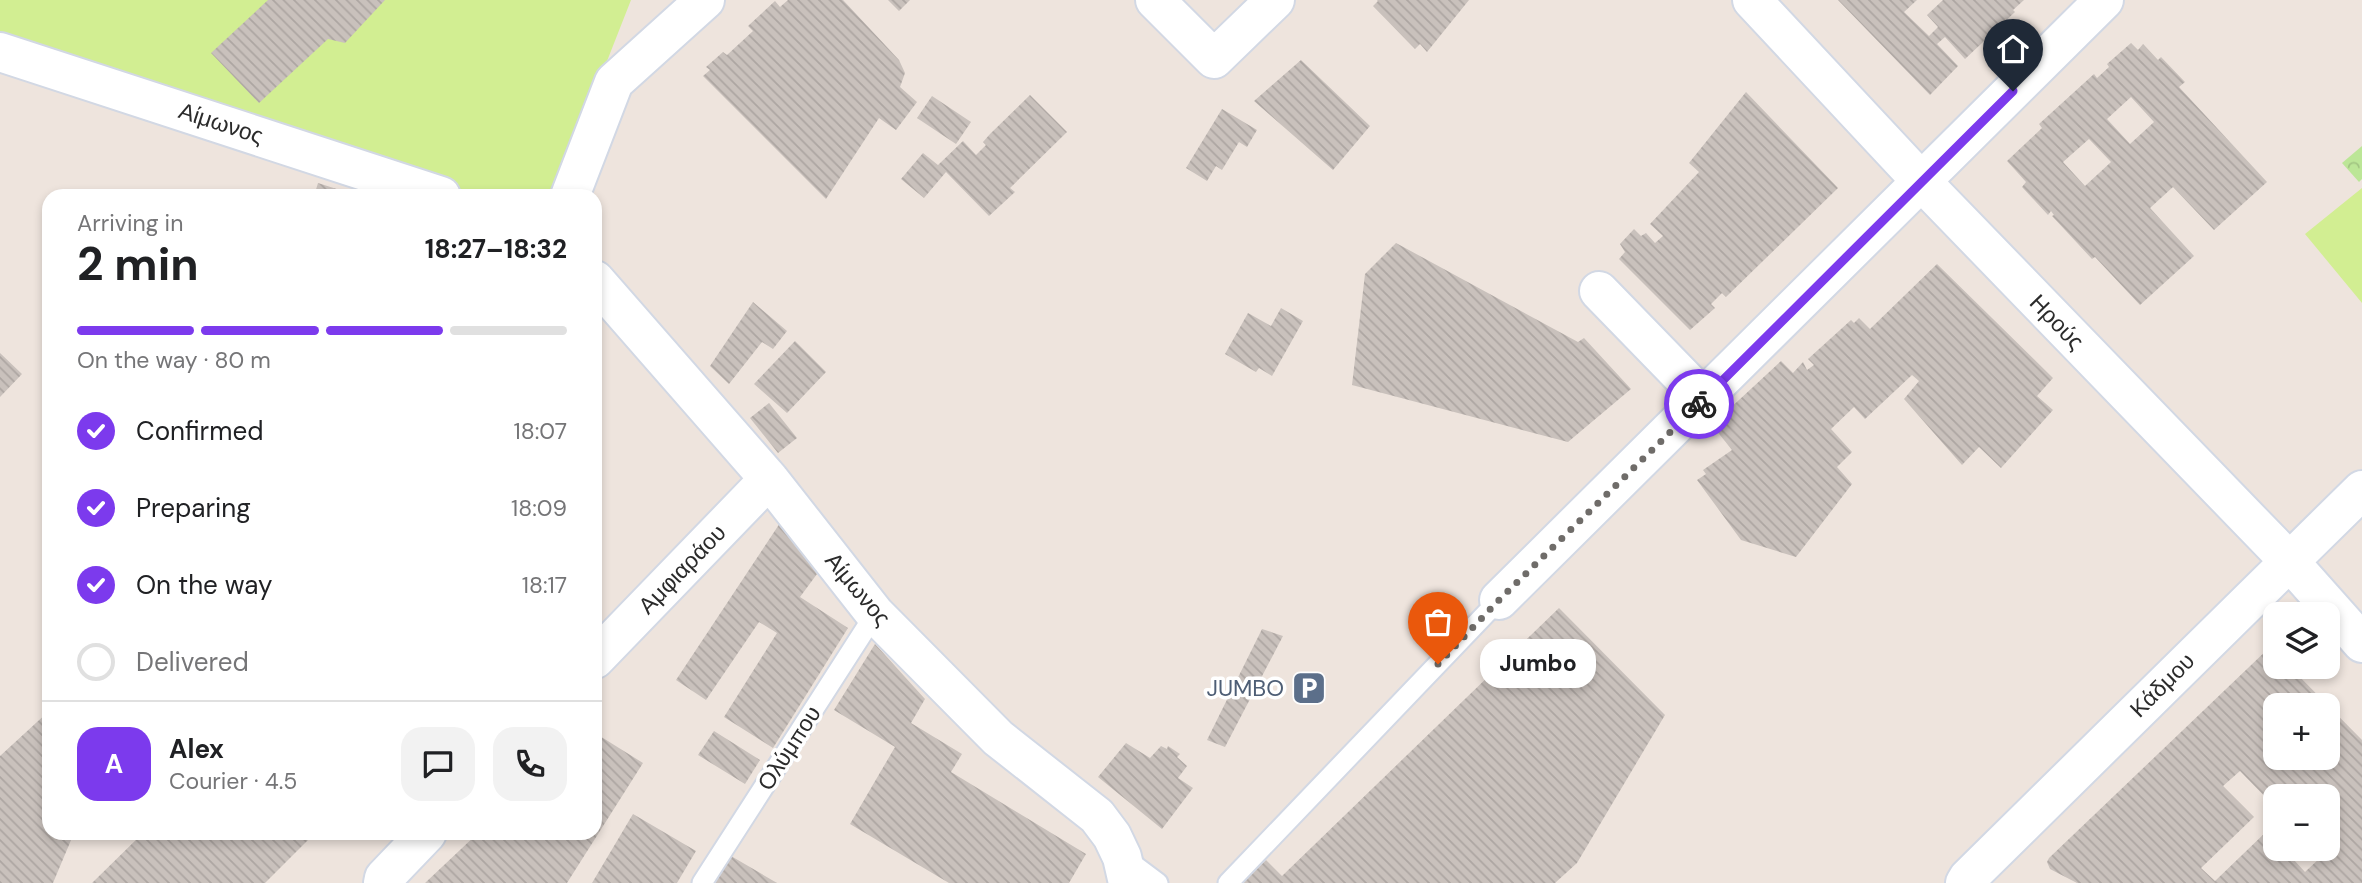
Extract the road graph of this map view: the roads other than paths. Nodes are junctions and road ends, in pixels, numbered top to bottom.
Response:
1 (705, 0) edge
2 (1155, 0) edge
3 (1275, 0) edge
4 (1752, 0) edge
5 (2104, 0) edge
6 (0, 52) edge
7 (1922, 182) junction
8 (420, 189) edge
9 (573, 189) edge
10 (602, 288) edge
11 (1599, 291) dead end
12 (1704, 399) junction
13 (769, 479) junction
14 (2362, 490) edge
15 (2290, 562) junction
16 (1499, 600) joint
17 (875, 614) junction
18 (2362, 643) edge
19 (602, 652) edge
20 (420, 840) edge
21 (1125, 870) edge
22 (383, 883) edge
23 (702, 883) edge
24 (1158, 883) edge
25 (1228, 883) edge
26 (1965, 883) edge

1 - 9 street
2 - 3 street
4 - 7 street, Ηρούς
5 - 7 street
6 - 8 street, Αίμωνος
7 - 12 street
7 - 15 street, Ηρούς
10 - 13 street, Αίμωνος
11 - 12 street
12 - 16 street
13 - 17 street, Αίμωνος
13 - 19 street, Αμφιαράου
14 - 15 street, Κάδμου
15 - 18 street, Ηρούς
15 - 26 street, Κάδμου
16 - 25 lane
17 - 21 street, Αίμωνος
17 - 23 lane, Ολύμπου
20 - 22 street
21 - 24 lane

